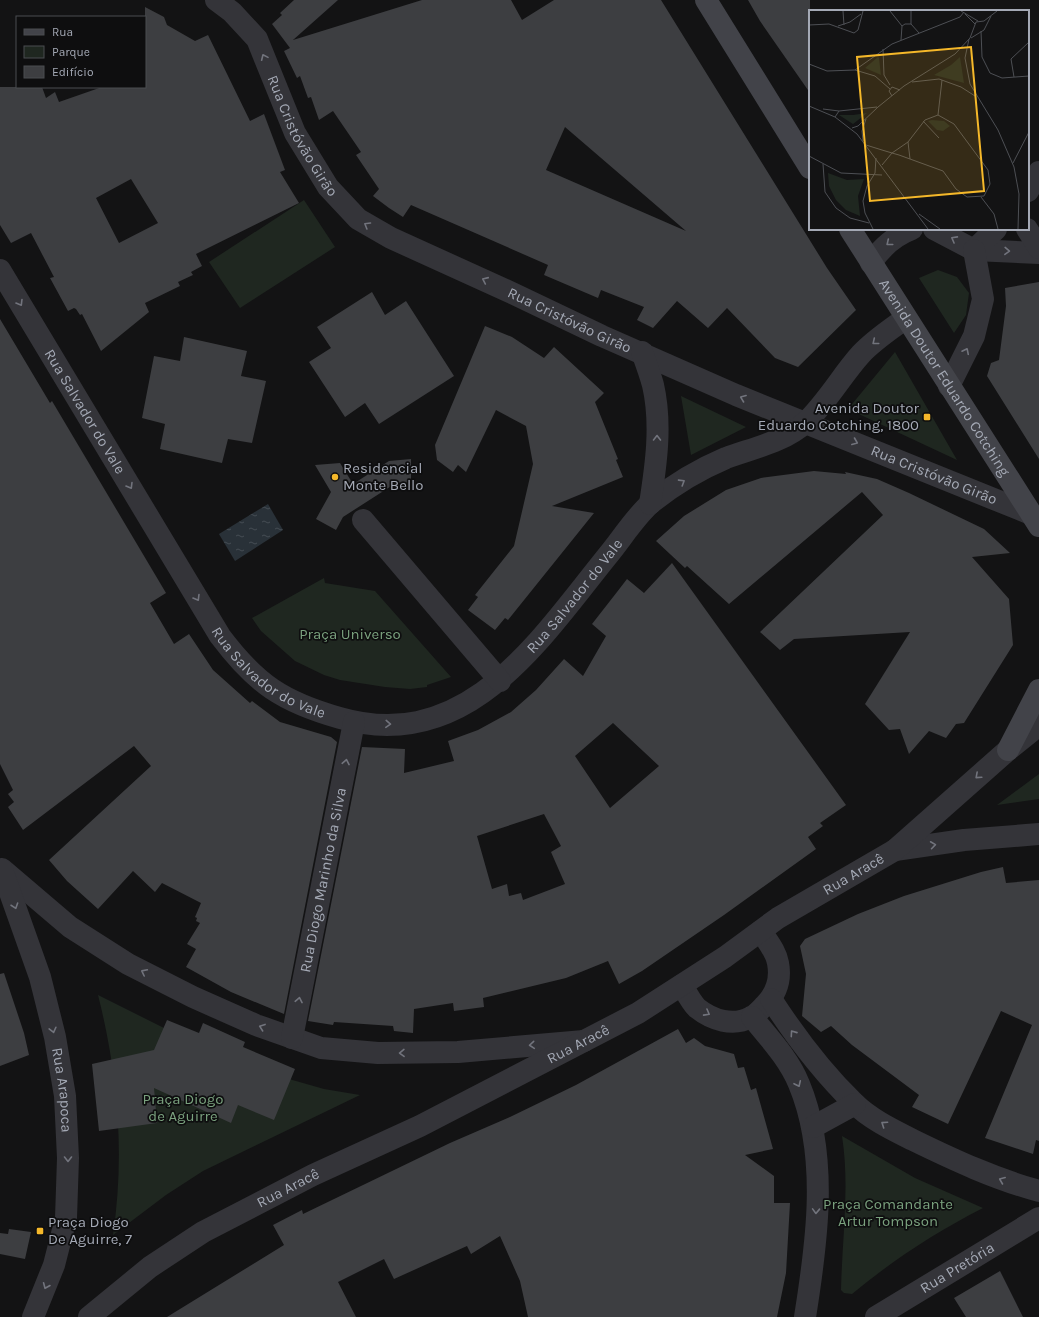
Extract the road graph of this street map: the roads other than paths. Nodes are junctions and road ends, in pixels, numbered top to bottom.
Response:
1 (216, 0) edge
2 (706, 0) edge
3 (809, 166) edge
4 (1039, 172) edge
5 (1029, 189) edge
6 (851, 230) edge
7 (909, 230) edge
8 (936, 230) edge
9 (995, 230) edge
10 (1028, 230) edge
11 (1039, 248) edge
12 (974, 250) junction
13 (1039, 253) edge
14 (871, 263) junction
15 (0, 270) edge
16 (906, 318) junction
17 (642, 352) junction
18 (949, 386) junction
19 (806, 422) junction
20 (650, 504) junction
21 (363, 520) dead end
22 (1035, 520) edge
23 (500, 681) junction
24 (1039, 690) edge
25 (354, 722) junction
26 (1039, 725) edge
27 (1008, 750) junction
28 (1039, 834) edge
29 (895, 850) junction
30 (1, 867) edge
31 (761, 931) junction
32 (682, 984) junction
33 (771, 999) junction
34 (752, 1017) junction
35 (292, 1038) junction
36 (584, 1041) junction
37 (855, 1104) junction
38 (813, 1127) junction
39 (1039, 1191) edge
40 (1039, 1218) edge
41 (33, 1317) edge
42 (89, 1317) edge
43 (805, 1317) edge
44 (876, 1317) edge

17 -> 1 street, Rua Cristóvão Girão
2 - 3 main road
4 - 5 street
6 - 14 main road, Avenida Doutor Eduardo Cotching
7 -> 14 street
12 -> 8 street
9 - 12 street
10 - 11 street
12 -> 13 street
18 -> 12 street
14 - 16 main road, Avenida Doutor Eduardo Cotching
15 -> 25 street, Rua Salvador do Vale
16 - 18 main road, Avenida Doutor Eduardo Cotching
16 -> 19 street, Rua Salvador do Vale
19 -> 17 street, Rua Cristóvão Girão
20 -> 17 street
18 - 22 main road, Avenida Doutor Eduardo Cotching
20 -> 19 street, Rua Salvador do Vale
19 -> 22 street, Rua Cristóvão Girão
20 - 23 street, Rua Salvador do Vale
21 - 23 street
25 -> 23 street, Rua Salvador do Vale
24 - 27 main road
35 -> 25 street, Rua Diogo Marinho da Silva
26 - 27 street, Rua Aracê
27 -> 29 street, Rua Aracê
29 -> 28 street
29 - 31 street, Rua Aracê
35 -> 30 street
30 -> 41 street, Rua Arapoca
31 - 32 street, Rua Aracê
31 - 33 street
32 -> 34 street
32 - 36 street, Rua Aracê
33 - 34 street
37 -> 33 street
34 -> 38 street
36 -> 35 street
36 - 42 street, Rua Aracê
37 - 38 street
39 -> 37 street
38 -> 43 street
40 - 44 street, Rua Pretória

